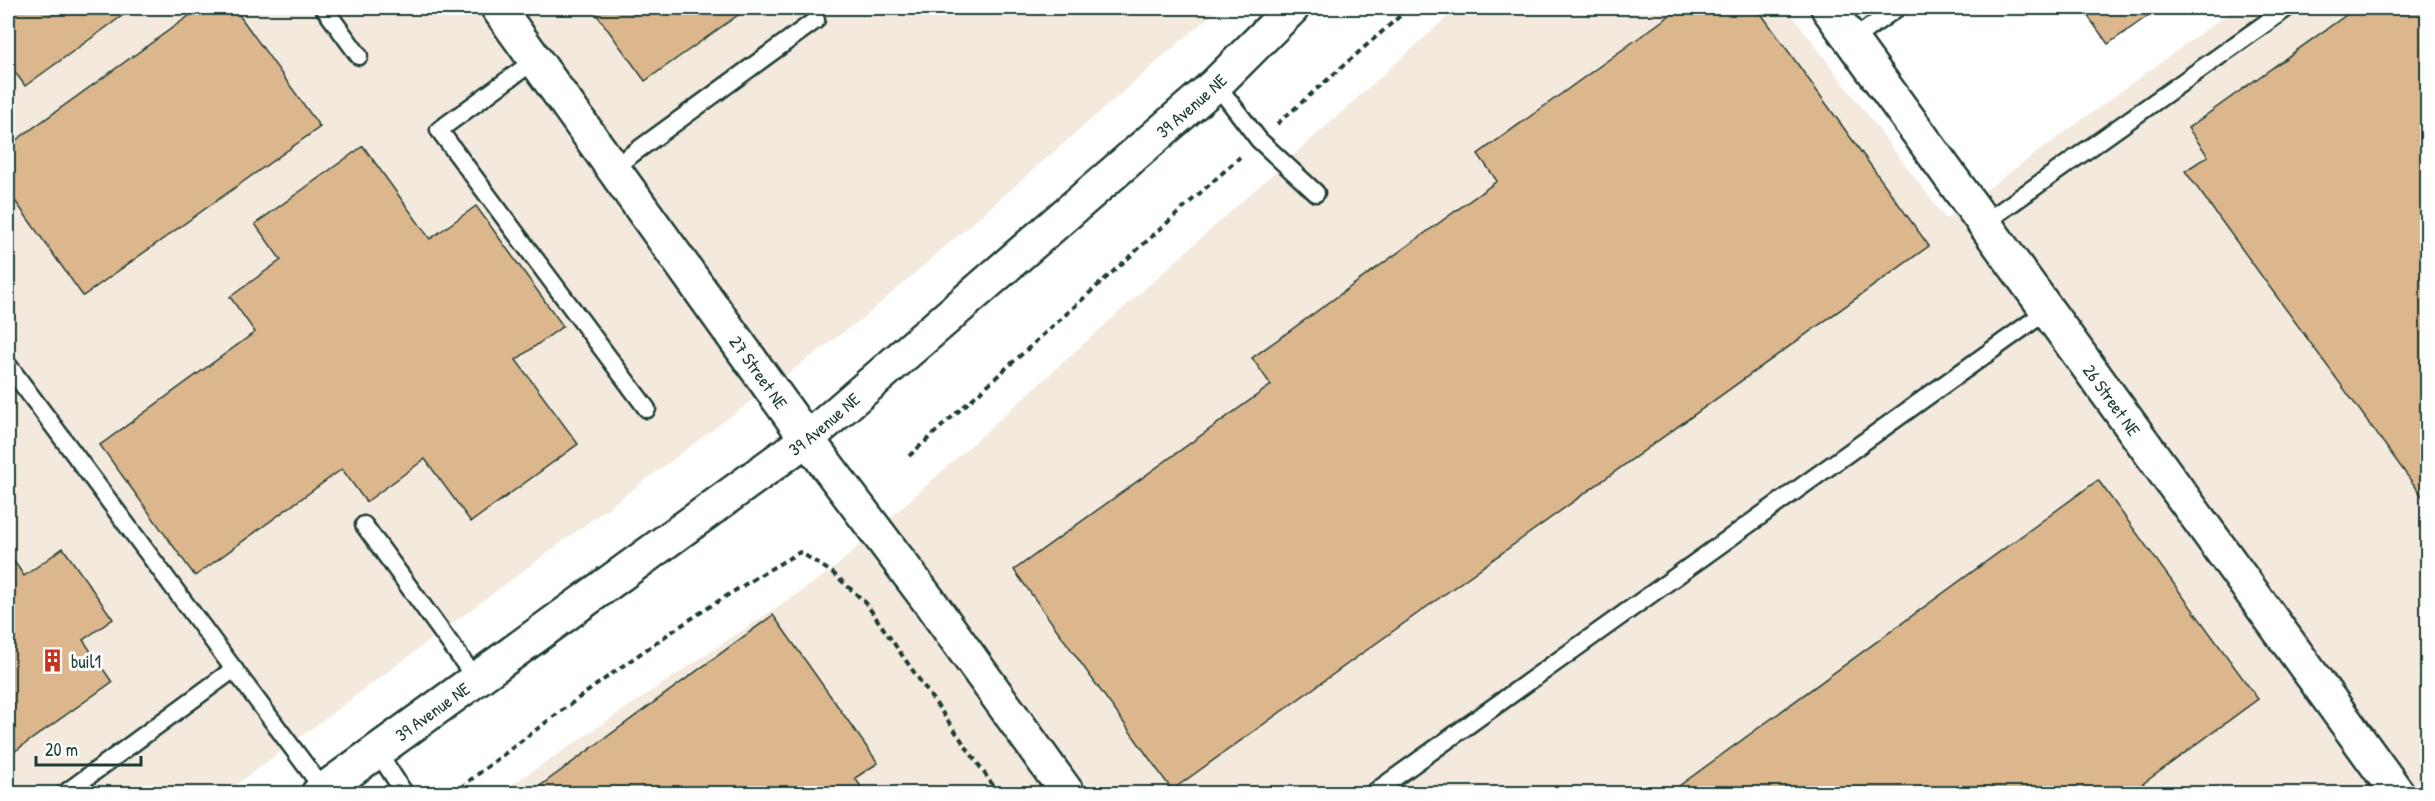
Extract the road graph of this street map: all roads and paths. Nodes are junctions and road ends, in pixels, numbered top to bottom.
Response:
1 (324, 8) edge
2 (498, 8) edge
3 (1292, 8) edge
4 (1409, 8) edge
5 (1828, 8) edge
6 (1897, 8) edge
7 (2287, 8) edge
8 (816, 20) dead end
9 (1852, 40) junction
10 (359, 56) dead end
11 (535, 60) junction
12 (1216, 84) junction
13 (1259, 140) junction
14 (612, 168) junction
15 (1316, 193) dead end
16 (1984, 223) junction
17 (2048, 310) junction
18 (8, 365) edge
19 (646, 409) dead end
20 (807, 439) junction
21 (909, 456) dead end
22 (364, 525) dead end
23 (234, 669) junction
24 (476, 679) junction
25 (377, 751) junction
26 (321, 791) edge
27 (64, 794) edge
28 (405, 794) edge
29 (452, 794) edge
30 (999, 794) edge
31 (1068, 794) edge
32 (1372, 794) edge
33 (2398, 794) edge

1 - 10 lane
2 - 11 street, 27 Street NE
3 - 12 street, 39 Avenue NE
4 - 13 path
5 - 9 street, 26 Street NE
6 - 9 lane
7 - 16 lane
8 - 14 lane
9 - 16 street, 26 Street NE
11 - 14 street, 27 Street NE
11 - 19 lane
12 - 13 lane
12 - 20 street, 39 Avenue NE
13 - 15 lane
13 - 21 path
14 - 20 street, 27 Street NE
16 - 17 street, 26 Street NE
17 - 32 lane
17 - 33 street, 26 Street NE
18 - 23 lane
20 - 24 street, 39 Avenue NE
20 - 31 street, 27 Street NE
22 - 24 lane
23 - 26 lane
23 - 27 lane
24 - 25 street, 39 Avenue NE
25 - 26 street, 39 Avenue NE
25 - 28 lane
29 - 30 path

